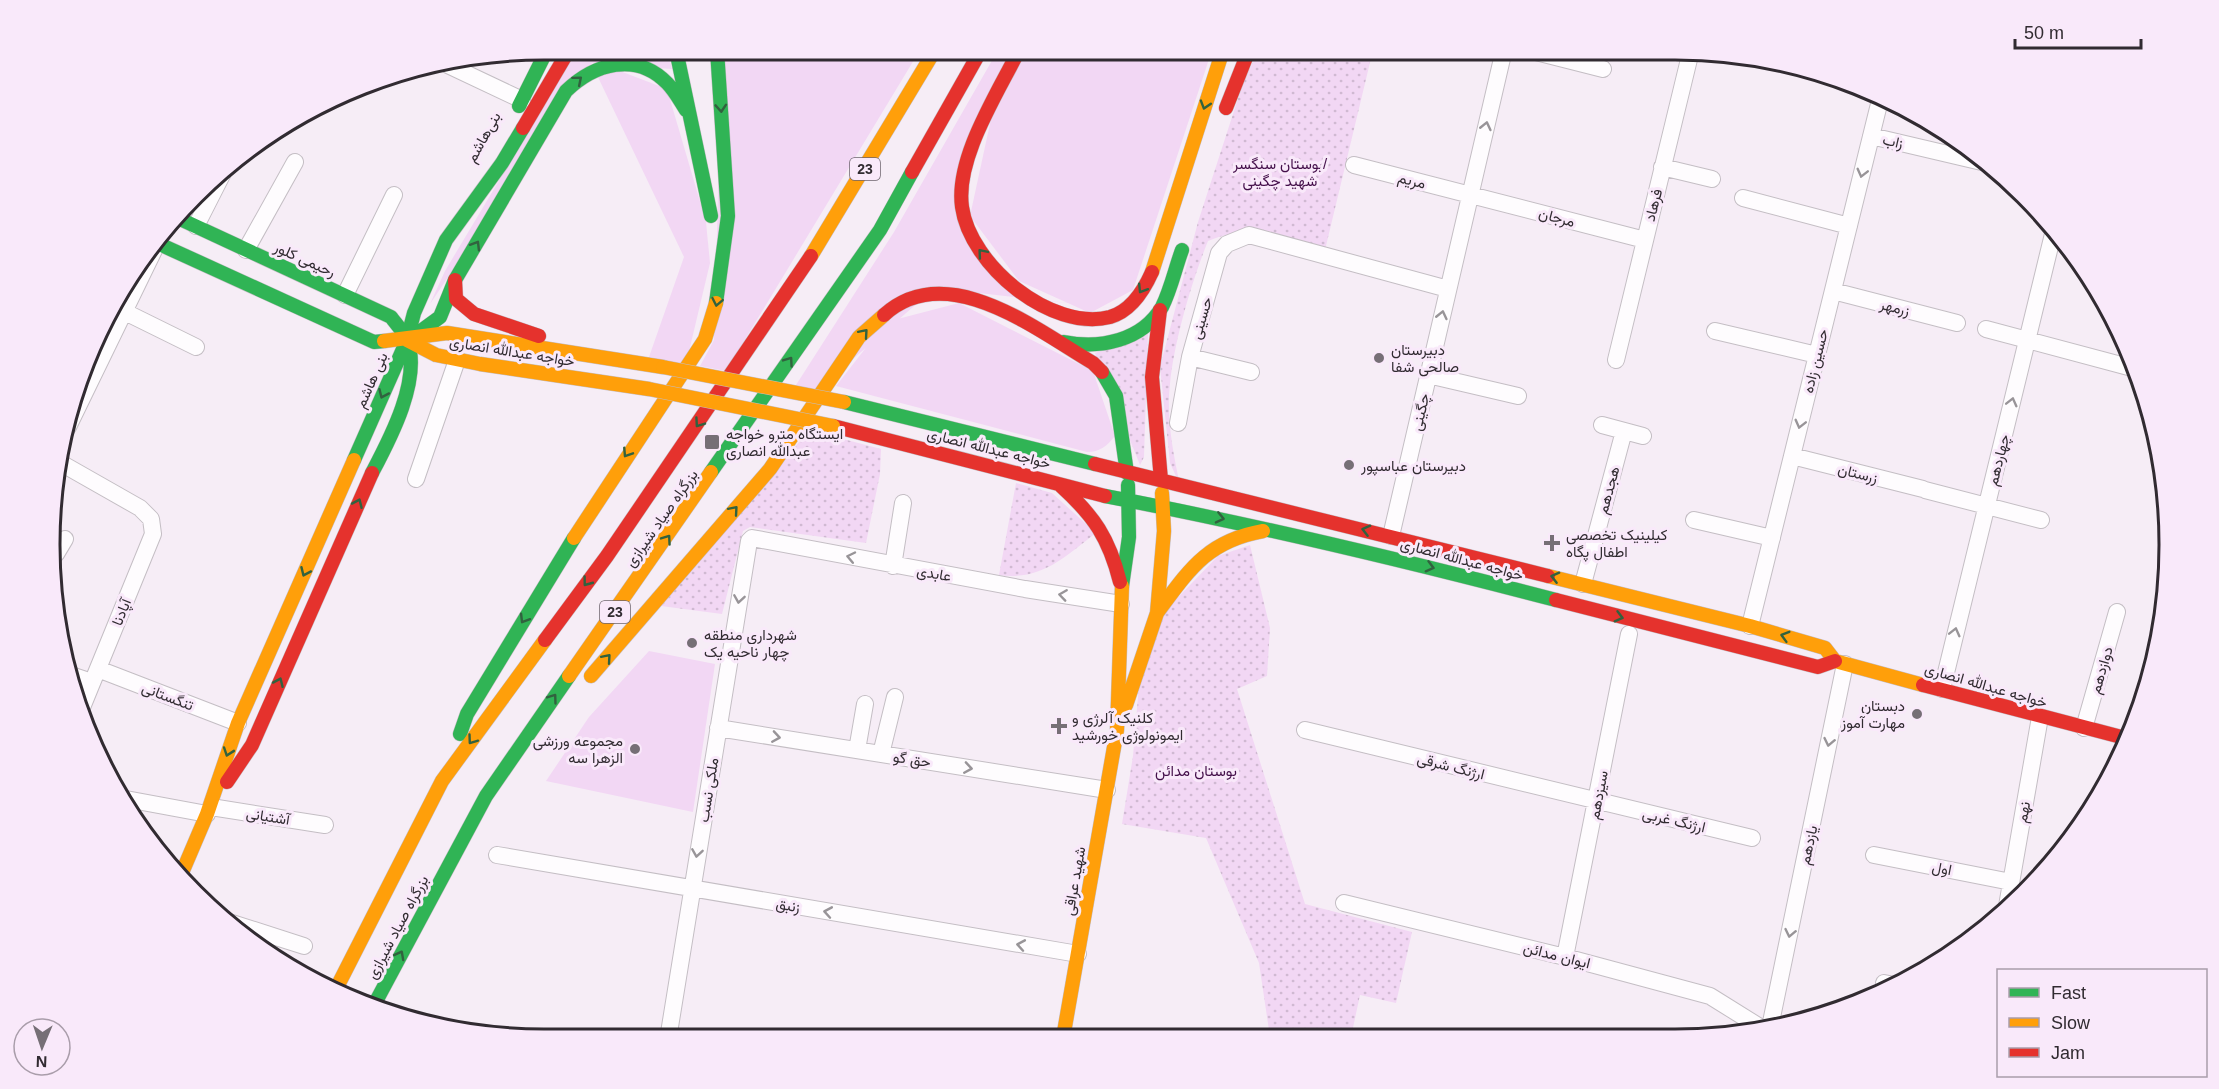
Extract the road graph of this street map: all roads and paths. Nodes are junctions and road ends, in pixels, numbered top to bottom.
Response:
1 (542, 60) edge
2 (563, 60) edge
3 (678, 60) edge
4 (718, 60) edge
5 (929, 60) edge
6 (975, 60) edge
7 (1014, 60) edge
8 (1220, 60) edge
9 (1245, 60) edge
10 (1502, 60) edge
11 (1567, 60) edge
12 (1689, 60) edge
13 (455, 68) edge
14 (1603, 69) dead end
15 (522, 100) junction
16 (1879, 105) edge
17 (690, 116) junction
18 (1221, 125) dead end
19 (1871, 136) junction
20 (1967, 159) edge
21 (295, 162) dead end
22 (1354, 165) dead end
23 (1662, 168) junction
24 (1712, 179) dead end
25 (214, 190) edge
26 (394, 195) dead end
27 (1470, 195) junction
28 (1743, 198) dead end
29 (184, 221) edge
30 (196, 226) junction
31 (1849, 226) junction
32 (1186, 235) dead end
33 (446, 240) junction
34 (1645, 240) junction
35 (2051, 241) edge
36 (163, 246) edge
37 (246, 250) junction
38 (721, 265) junction
39 (454, 280) junction
40 (1448, 289) junction
41 (1833, 291) junction
42 (345, 295) junction
43 (124, 304) edge
44 (1160, 310) junction
45 (1957, 323) dead end
46 (1986, 330) dead end
47 (1715, 331) dead end
48 (407, 340) junction
49 (1054, 340) junction
50 (2027, 340) junction
51 (196, 346) dead end
52 (1817, 355) junction
53 (604, 357) junction
54 (1190, 357) junction
55 (457, 360) junction
56 (1616, 360) dead end
57 (2125, 366) edge
58 (1251, 372) dead end
59 (1428, 375) junction
60 (89, 381) edge
61 (1518, 396) dead end
62 (1178, 423) dead end
63 (1602, 425) dead end
64 (1624, 431) junction
65 (1643, 436) dead end
66 (1792, 456) junction
67 (66, 466) edge
68 (1127, 473) junction
69 (416, 479) dead end
70 (1161, 480) junction
71 (1058, 483) junction
72 (1129, 501) junction
73 (903, 503) dead end
74 (1987, 506) junction
75 (1162, 507) junction
76 (1694, 520) dead end
77 (2041, 520) dead end
78 (1271, 530) junction
79 (1391, 536) junction
80 (1772, 538) junction
81 (65, 539) dead end
82 (749, 541) joint
83 (60, 547) edge
84 (893, 566) junction
85 (1583, 584) junction
86 (1121, 596) junction
87 (2117, 612) dead end
88 (1156, 613) junction
89 (1750, 626) junction
90 (1629, 634) dead end
91 (1840, 662) junction
92 (95, 675) junction
93 (79, 676) edge
94 (585, 684) dead end
95 (1942, 689) junction
96 (895, 697) dead end
97 (86, 699) edge
98 (569, 702) dead end
99 (865, 704) dead end
100 (2040, 717) junction
101 (238, 723) junction
102 (718, 728) junction
103 (2084, 728) junction
104 (1305, 729) dead end
105 (1117, 730) junction
106 (2119, 737) edge
107 (857, 750) junction
108 (882, 754) junction
109 (442, 782) junction
110 (1107, 790) junction
111 (486, 796) junction
112 (133, 800) edge
113 (1597, 802) junction
114 (209, 811) junction
115 (325, 825) dead end
116 (1752, 838) dead end
117 (497, 855) dead end
118 (1874, 855) dead end
119 (184, 868) edge
120 (2011, 882) junction
121 (691, 888) junction
122 (2009, 895) edge
123 (1344, 903) dead end
124 (249, 928) edge
125 (304, 946) dead end
126 (1078, 954) junction
127 (1565, 957) junction
128 (339, 983) edge
129 (378, 999) edge
130 (1771, 1019) edge
131 (1753, 1023) edge
132 (670, 1029) edge
133 (1065, 1029) edge

1 - 15 main road, بنی‌هاشم
2 - 33 main road
3 - 17 main road
4 -> 38 main road
5 -> 109 main road, بزرگراه صیاد شیرازی / 23
111 -> 6 main road, بزرگراه صیاد شیرازی / 23
8 -> 7 main road
9 - 18 main road
27 -> 10 street, چگینی
11 - 14 street
12 - 23 street, فرهاد
13 - 15 street
15 - 33 main road, بنی‌هاشم
16 - 19 street, حسین زاده
17 - 38 main road
39 -> 17 main road
19 - 20 street, زاب
19 -> 31 street, حسین زاده
21 - 37 street
22 - 27 street, مریم
23 - 24 street
23 - 34 street, فرهاد
25 - 30 street
26 - 42 street
27 - 34 street, مرجان
27 - 40 street, چگینی
28 - 31 street
29 - 30 main road, رحیمی کلور
30 - 37 main road, رحیمی کلور
31 - 41 street, حسین زاده
32 - 44 main road, شهید عراقی
33 - 48 main road
34 - 56 street, فرهاد
35 - 50 street, چهاردهم
36 - 48 main road
37 - 42 main road, رحیمی کلور
38 -> 109 main road
39 - 48 main road
39 - 53 main road
40 - 54 street, حسینی
59 -> 40 street, چگینی
41 - 45 street, زرمهر
41 - 52 street, حسین زاده
42 - 48 main road, رحیمی کلور
43 - 51 street
43 - 60 street
44 - 49 main road
44 - 70 main road, شهید عراقی
46 - 50 street
47 - 52 street
48 - 53 main road, خواجه عبدالله انصاری
48 - 55 main road, خواجه عبدالله انصاری
48 -> 101 main road, بنی هاشم
114 -> 48 main road, بنی هاشم
49 - 68 main road, شهید عراقی
94 -> 49 main road, شهید عراقی
50 - 57 street
74 -> 50 street, چهاردهم
52 -> 66 street, حسین زاده
53 - 68 main road, خواجه عبدالله انصاری, bridge
54 - 58 street, حسینی
54 - 62 street
55 - 69 street
55 - 71 main road, خواجه عبدالله انصاری, bridge
59 - 61 street
59 - 79 street, چگینی
63 - 64 street
64 - 65 street
64 - 85 street, هجدهم
66 - 74 street, زرستان
66 - 80 street, حسین زاده
67 - 92 street, آپادنا
68 - 70 main road, خواجه عبدالله انصاری
68 - 72 main road, شهید عراقی
70 - 75 main road, شهید عراقی
79 -> 70 main road, خواجه عبدالله انصاری
71 - 72 main road, خواجه عبدالله انصاری
71 - 86 main road
72 - 75 main road, خواجه عبدالله انصاری
72 - 86 main road, شهید عراقی
73 - 84 street
74 - 77 street, زرستان
95 -> 74 street, چهاردهم
75 -> 78 main road, خواجه عبدالله انصاری
75 - 88 main road, شهید عراقی
76 - 80 street
78 - 88 main road
78 -> 91 main road, خواجه عبدالله انصاری
85 -> 79 main road, خواجه عبدالله انصاری
80 - 89 street, حسین زاده
81 - 83 street
84 -> 82 street, عابدی
82 -> 102 street, ملکی نسب
86 -> 84 street, عابدی
85 - 89 main road, خواجه عبدالله انصاری
86 - 105 main road, شهید عراقی
87 - 103 street, دوازدهم
88 - 105 main road, شهید عراقی
91 -> 89 main road, خواجه عبدالله انصاری
90 - 113 street, سیزدهم
91 - 95 main road, خواجه عبدالله انصاری
91 -> 130 street, یازدهم
92 - 93 street, تنگستانی
92 - 97 street, آپادنا
92 - 101 street, تنگستانی
95 - 100 main road, خواجه عبدالله انصاری
96 - 108 street
98 - 111 main road
99 - 107 street
100 - 103 main road, خواجه عبدالله انصاری
100 - 120 street, نهم
101 -> 114 main road, بنی هاشم
102 -> 107 street, حق گو
102 -> 121 street, ملکی نسب
103 - 106 main road, خواجه عبدالله انصاری
104 - 113 street, ارژنگ شرقی
105 - 110 main road, شهید عراقی
107 - 108 street, حق گو
108 -> 110 street, حق گو
109 - 128 main road, بزرگراه صیاد شیرازی / 23
110 - 126 main road, شهید عراقی
129 -> 111 main road, بزرگراه صیاد شیرازی / 23
112 - 114 street, آشتیانی
113 - 116 street, ارژنگ غربی
113 - 127 street, سیزدهم
114 - 115 street, آشتیانی
114 - 119 main road, بنی هاشم
117 - 121 street, زنبق
118 - 120 street, اول
120 - 122 street, نهم
126 -> 121 street, زنبق
121 - 132 street, ملکی نسب
123 - 127 street, ایوان مدائن
124 - 125 street
126 - 133 main road, شهید عراقی
127 - 131 street, ایوان مدائن

